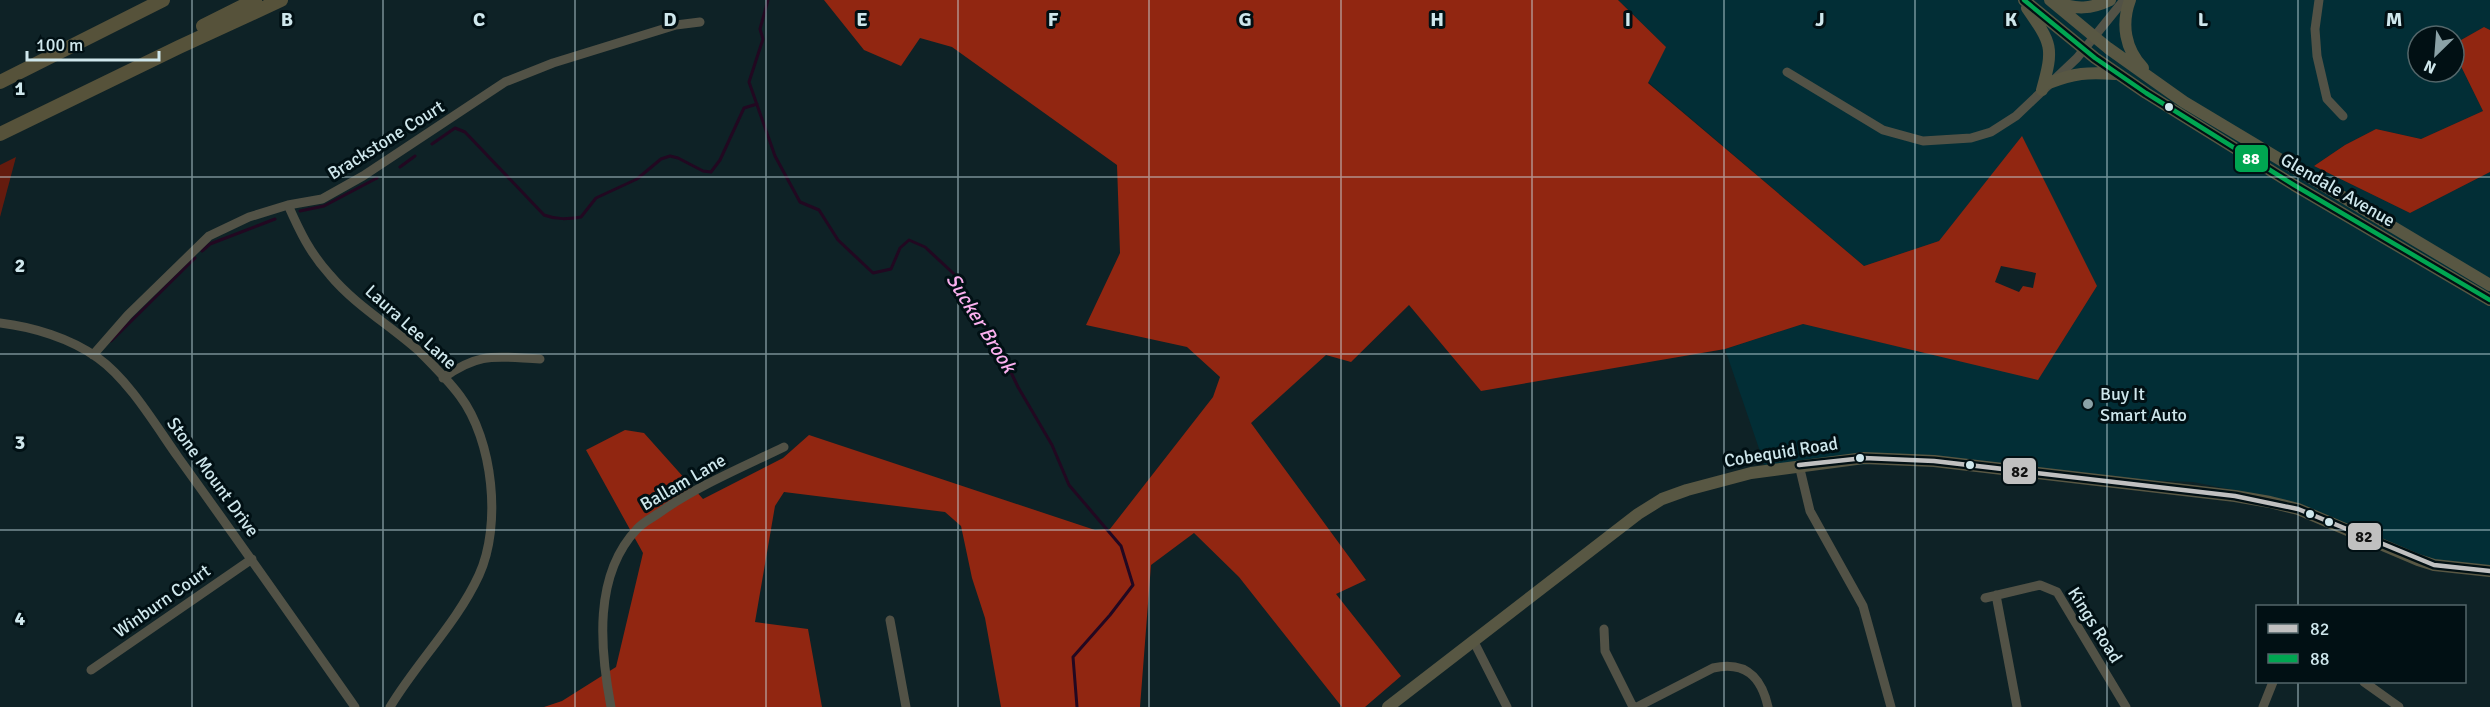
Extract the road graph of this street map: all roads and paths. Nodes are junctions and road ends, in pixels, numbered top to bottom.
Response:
1 (163, 0) edge
2 (255, 0) edge
3 (281, 0) edge
4 (2023, 0) edge
5 (2052, 0) edge
6 (2110, 0) edge
7 (2124, 0) edge
8 (2130, 0) edge
9 (2319, 0) edge
10 (700, 22) dead end
11 (2095, 37) junction
12 (2085, 50) junction
13 (1787, 72) dead end
14 (2117, 74) junction
15 (2155, 80) junction
16 (0, 82) edge
17 (2046, 86) junction
18 (2343, 116) dead end
19 (0, 126) edge
20 (0, 134) edge
21 (288, 205) junction
22 (2490, 285) edge
23 (2490, 300) edge
24 (0, 323) edge
25 (93, 355) junction
26 (540, 359) dead end
27 (443, 378) junction
28 (784, 447) dead end
29 (1799, 465) junction
30 (252, 559) junction
31 (2490, 571) edge
32 (1996, 595) junction
33 (1985, 598) dead end
34 (890, 620) dead end
35 (1604, 629) dead end
36 (1473, 640) junction
37 (91, 670) dead end
38 (2272, 683) edge
39 (2367, 683) edge
40 (355, 707) edge
41 (390, 707) edge
42 (611, 707) edge
43 (906, 707) edge
44 (1388, 707) edge
45 (1507, 707) edge
46 (1635, 707) edge
47 (1767, 707) edge
48 (1891, 707) edge
49 (2016, 707) edge
50 (2126, 707) edge
51 (2263, 707) edge
52 (2399, 707) edge

1 - 16 highway
2 - 19 highway
3 - 20 highway
4 - 12 main road, Glendale Avenue
4 - 17 main road
5 - 6 main road
5 - 11 main road, Glendale Avenue
7 - 11 street
8 - 15 main road
9 - 18 street
10 - 21 street, Brackstone Court
11 - 12 street
11 - 15 main road, Glendale Avenue
12 - 14 main road, Glendale Avenue
12 - 17 street
13 - 17 street
14 - 17 main road
14 - 23 main road, Glendale Avenue
15 - 22 main road, Glendale Avenue
21 - 25 street, Brackstone Court
21 - 27 street, Laura Lee Lane
24 - 25 street, Stone Mount Drive
25 - 30 street, Stone Mount Drive
26 - 27 street
27 - 41 street, Laura Lee Lane
28 - 42 street, Ballam Lane
29 - 31 main road, Cobequid Road
29 - 36 main road, Cobequid Road
29 - 48 street
30 - 37 street, Winburn Court
30 - 40 street, Stone Mount Drive
32 - 33 street, Kings Road
32 - 49 street
32 - 50 street, Kings Road
34 - 43 street
35 - 46 street
36 - 44 main road, Cobequid Road
36 - 45 street
38 - 51 street
39 - 52 street
46 - 47 street

